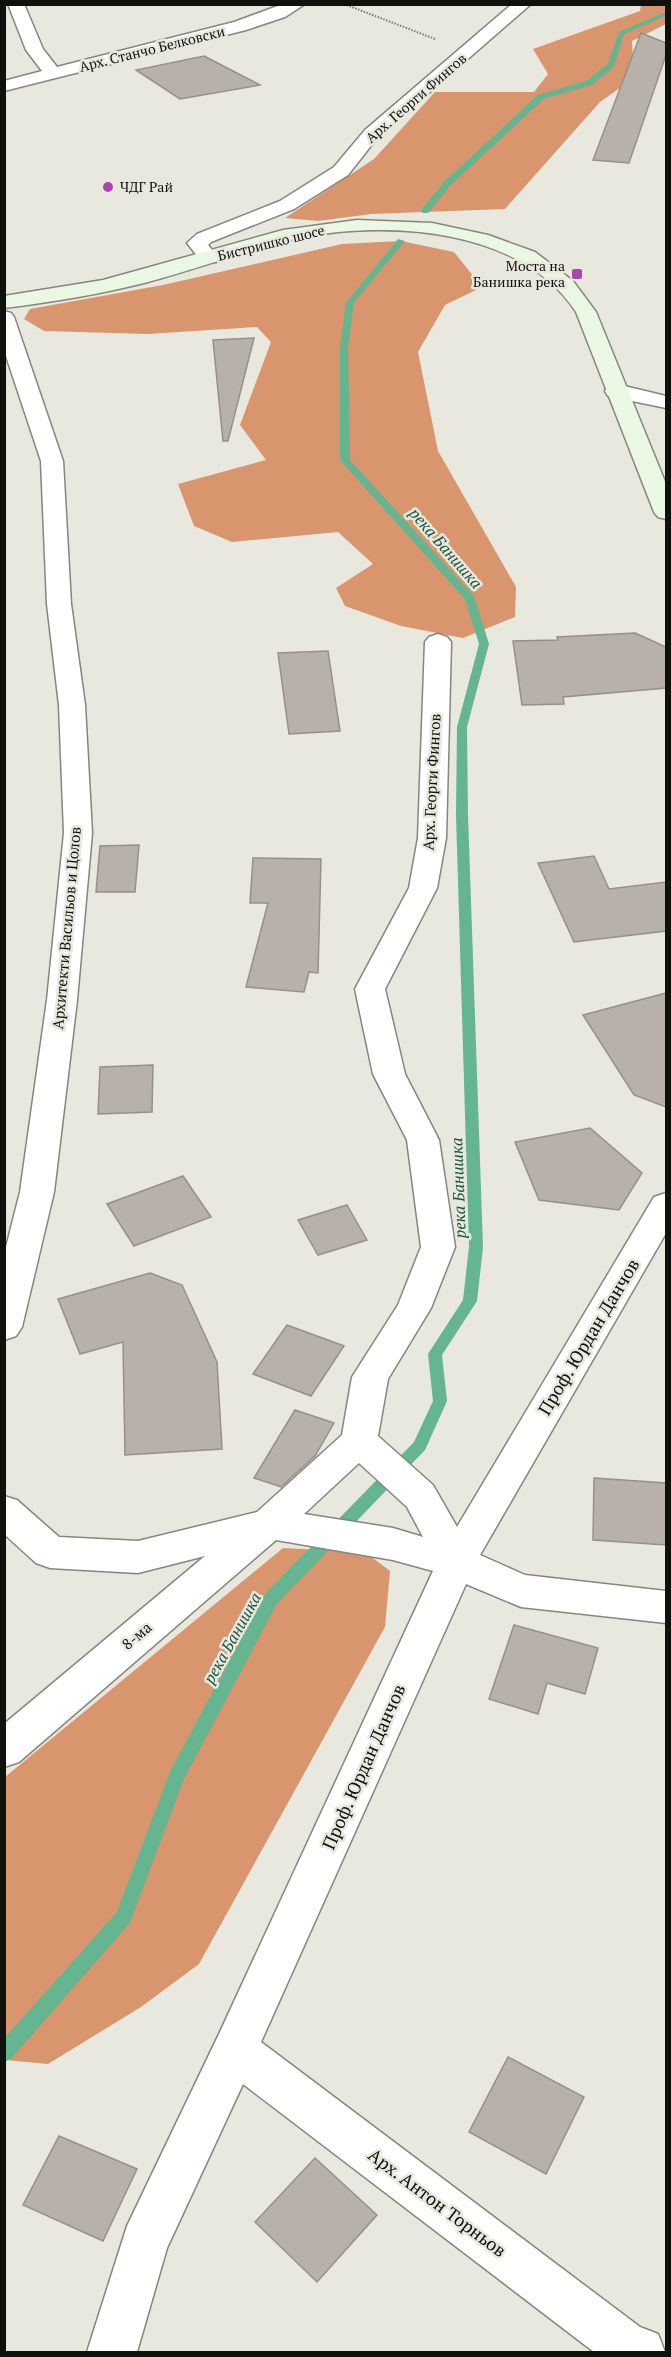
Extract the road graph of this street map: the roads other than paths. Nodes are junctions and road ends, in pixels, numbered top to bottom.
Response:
1 (16, 4) edge
2 (297, 4) edge
3 (523, 4) edge
4 (53, 74) junction
5 (4, 86) edge
6 (209, 258) junction
7 (4, 302) edge
8 (4, 317) edge
9 (616, 391) junction
10 (666, 402) edge
11 (666, 512) edge
12 (438, 642) dead end
13 (666, 1205) edge
14 (4, 1327) edge
15 (359, 1441) junction
16 (4, 1511) edge
17 (269, 1524) junction
18 (456, 1562) junction
19 (666, 1607) edge
20 (4, 1749) edge
21 (235, 2050) junction
22 (112, 2352) edge
23 (640, 2352) edge

1 - 4 street
2 - 4 street, Арх. Станчо Белковски
3 - 6 street, Арх. Георги Фингов
4 - 5 street, Арх. Станчо Белковски
6 - 7 street, Бистришко шосе
6 - 9 street, Бистришко шосе
8 - 14 street, Архитекти Васильов и Цолов
9 - 10 street
9 - 11 street, Бистришко шосе
12 - 15 street, Арх. Георги Фингов
13 - 18 street, Проф. Юрдан Данчов
15 - 17 street
15 - 18 street
16 - 17 street
17 - 18 street
17 - 20 street, 8-ма
18 - 19 street
18 - 21 street, Проф. Юрдан Данчов
21 - 22 street, Проф. Юрдан Данчов
21 - 23 street, Арх. Антон Торньов

